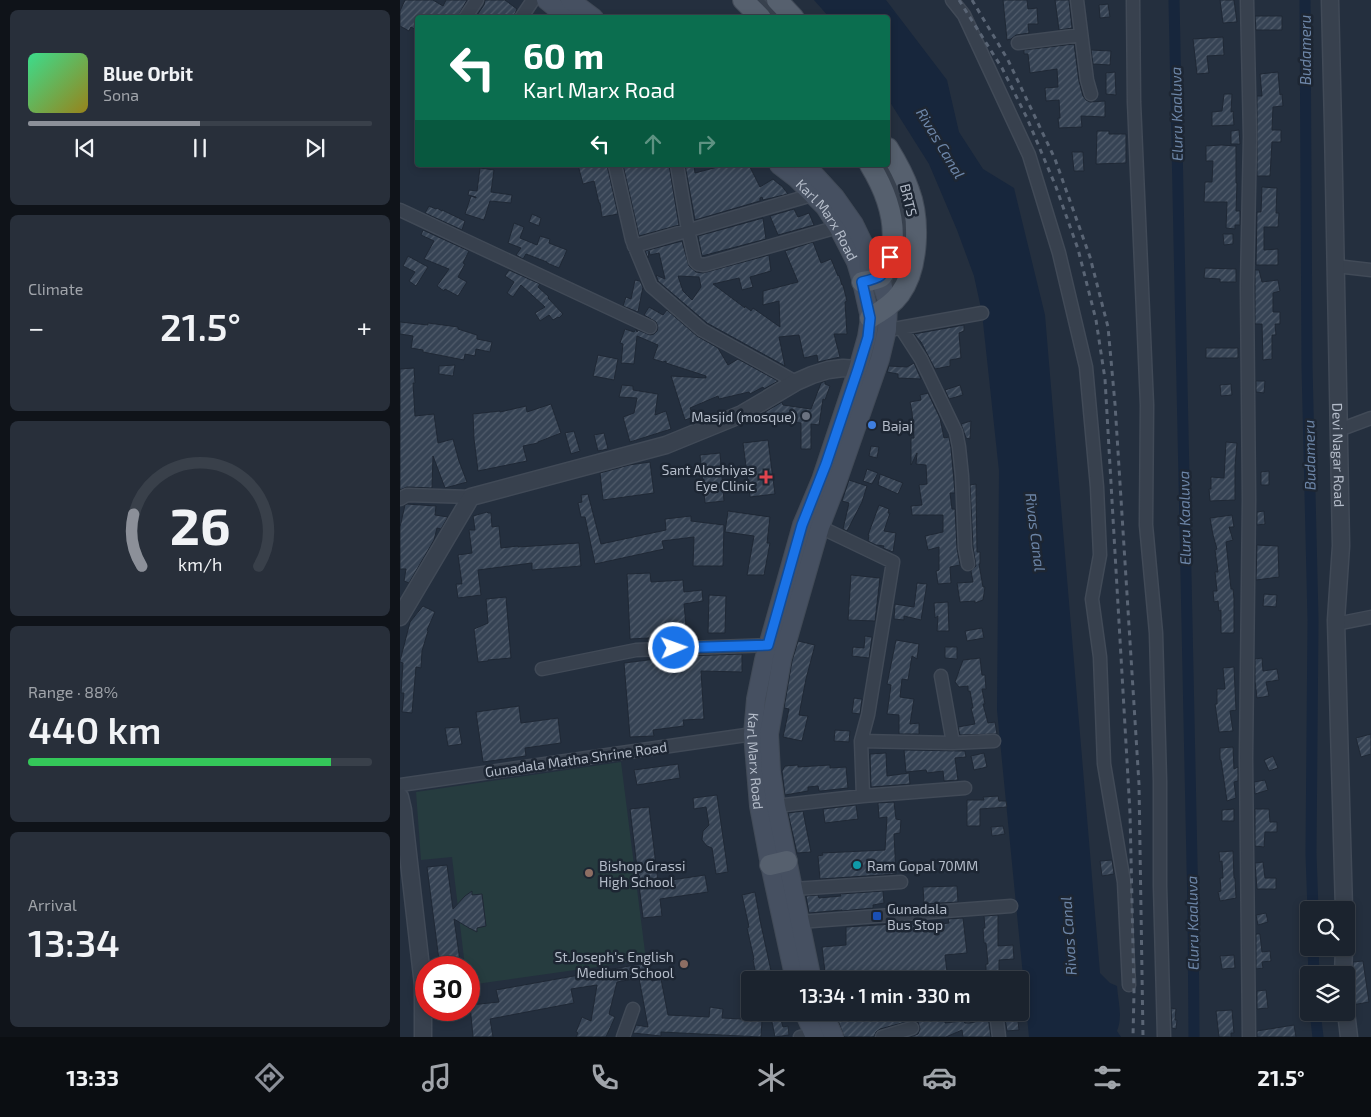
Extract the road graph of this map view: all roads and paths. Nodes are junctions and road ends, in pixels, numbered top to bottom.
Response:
1 (477, 0) edge
2 (533, 0) edge
3 (743, 0) edge
4 (760, 0) edge
5 (777, 0) edge
6 (952, 0) edge
7 (1077, 0) edge
8 (1133, 0) edge
9 (1247, 0) edge
10 (1330, 0) edge
11 (560, 9) edge
12 (467, 15) edge
13 (523, 15) edge
14 (583, 15) edge
15 (757, 15) edge
16 (774, 15) edge
17 (791, 15) edge
18 (1081, 35) junction
19 (1018, 43) dead end
20 (1091, 94) dead end
21 (890, 152) edge
22 (615, 167) edge
23 (677, 167) edge
24 (782, 167) edge
25 (806, 167) edge
26 (871, 167) edge
27 (885, 167) edge
28 (812, 195) junction
29 (400, 210) edge
30 (838, 227) junction
31 (688, 230) junction
32 (634, 246) junction
33 (901, 260) junction
34 (1336, 266) junction
35 (1371, 270) edge
36 (871, 280) junction
37 (888, 307) junction
38 (982, 313) dead end
39 (870, 318) junction
40 (650, 328) dead end
41 (894, 329) junction
42 (858, 369) junction
43 (796, 382) junction
44 (1371, 418) edge
45 (1339, 430) junction
46 (471, 497) junction
47 (400, 499) edge
48 (820, 527) junction
49 (968, 564) dead end
50 (400, 617) edge
51 (1371, 617) edge
52 (1336, 624) junction
53 (768, 645) junction
54 (542, 669) dead end
55 (941, 676) dead end
56 (753, 734) junction
57 (861, 741) junction
58 (994, 742) dead end
59 (952, 743) junction
60 (400, 785) edge
61 (965, 788) dead end
62 (863, 796) junction
63 (401, 806) edge
64 (776, 806) junction
65 (403, 832) edge
66 (778, 863) junction
67 (902, 882) dead end
68 (793, 889) junction
69 (1344, 901) edge
70 (1011, 906) dead end
71 (800, 922) junction
72 (794, 971) edge
73 (810, 971) edge
74 (1129, 985) dead end
75 (633, 1009) dead end
76 (806, 1021) edge
77 (827, 1021) edge
78 (997, 1021) edge
79 (1347, 1021) edge
80 (912, 1028) dead end
81 (809, 1036) edge
82 (423, 1037) edge
83 (623, 1037) edge
84 (834, 1037) edge
85 (882, 1037) edge
86 (999, 1037) edge
87 (1164, 1037) edge
88 (1248, 1037) edge
89 (1348, 1037) edge

1 - 12 street
2 - 13 street
3 - 15 main road
4 - 16 lane
5 - 17 main road
6 - 74 street
7 - 18 street
8 - 87 street
9 - 88 street
10 - 34 street, Devi Nagar Road
11 - 14 main road
18 - 19 street
18 - 20 street
21 - 37 main road, BRTS
22 - 32 street
23 - 31 street
24 - 28 main road, Karl Marx Road
25 - 36 main road, Karl Marx Road
26 - 36 main road, BRTS
27 - 33 lane, BRTS
28 - 30 main road, Karl Marx Road
28 - 31 street
29 - 40 street
30 - 31 street
30 - 36 main road, Karl Marx Road
31 - 32 street
32 - 43 street
33 - 36 lane
33 - 37 lane, BRTS
34 - 35 street
34 - 45 street, Devi Nagar Road
36 - 37 main road, Karl Marx Road
36 - 39 main road, Karl Marx Road
37 - 39 main road, BRTS
37 - 41 main road, Karl Marx Road
38 - 41 street
39 - 42 main road, Karl Marx Road
41 - 48 main road, Karl Marx Road
41 - 49 street
42 - 43 street
42 - 53 main road, Karl Marx Road
43 - 46 street
44 - 45 street
45 - 52 street, Devi Nagar Road
46 - 47 street
46 - 50 street
48 - 57 street
48 - 64 main road, Karl Marx Road
51 - 52 street
52 - 69 street, Devi Nagar Road
53 - 54 street
53 - 56 main road, Karl Marx Road
55 - 59 street
56 - 60 street, Gunadala Matha Shrine Road
56 - 66 main road, Karl Marx Road
57 - 59 street
57 - 62 street
58 - 59 street
61 - 62 street
62 - 64 street
63 - 65 street
64 - 66 main road, Karl Marx Road
65 - 82 street
66 - 68 main road, Karl Marx Road
66 - 72 main road, Karl Marx Road
67 - 68 street
68 - 71 main road, Karl Marx Road
70 - 71 street
71 - 73 main road, Karl Marx Road
75 - 83 street
76 - 81 main road
77 - 84 main road
78 - 86 street
79 - 89 street
80 - 85 street

